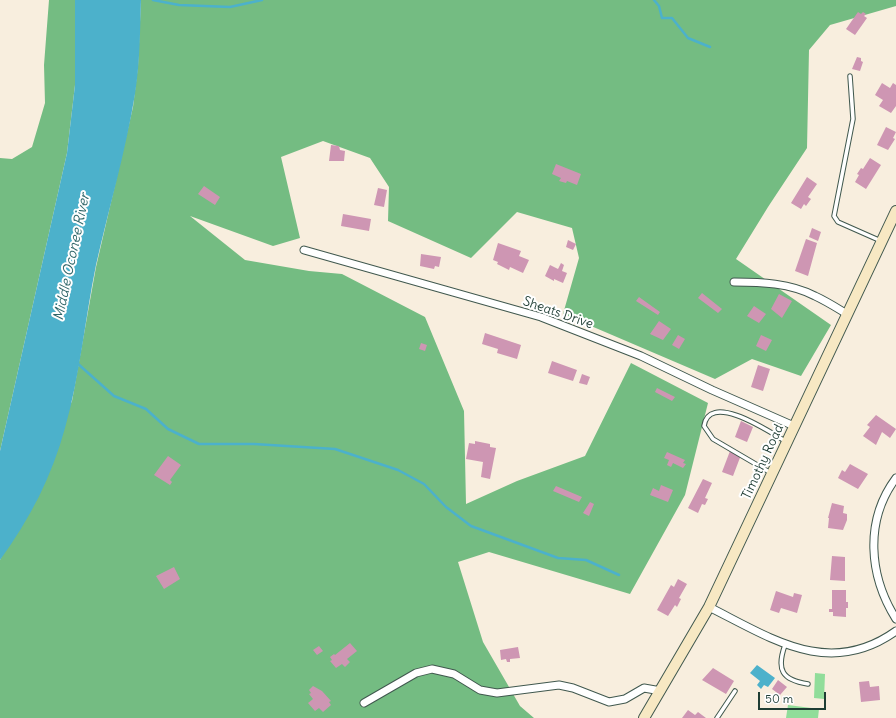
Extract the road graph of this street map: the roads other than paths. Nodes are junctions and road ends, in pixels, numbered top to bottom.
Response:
1 (850, 76) dead end
2 (896, 211) edge
3 (882, 241) junction
4 (304, 250) dead end
5 (734, 282) dead end
6 (847, 314) junction
7 (794, 426) junction
8 (786, 442) junction
9 (772, 473) junction
10 (896, 478) edge
11 (709, 607) junction
12 (896, 619) edge
13 (896, 631) edge
14 (785, 645) junction
15 (808, 684) dead end
16 (660, 691) junction
17 (735, 691) dead end
18 (364, 703) dead end
19 (644, 718) edge
20 (717, 718) edge

1 - 3 lane
2 - 3 main road, Timothy Road
3 - 6 main road, Timothy Road
4 - 7 street, Sheats Drive
5 - 6 street
6 - 7 main road, Timothy Road
7 - 8 main road, Timothy Road
8 - 9 main road, Timothy Road
8 - 9 lane
9 - 11 main road, Timothy Road
10 - 12 street
11 - 14 street
11 - 16 main road, Timothy Road
13 - 14 street
14 - 15 lane
16 - 18 street
16 - 19 main road, Timothy Road
17 - 20 lane

